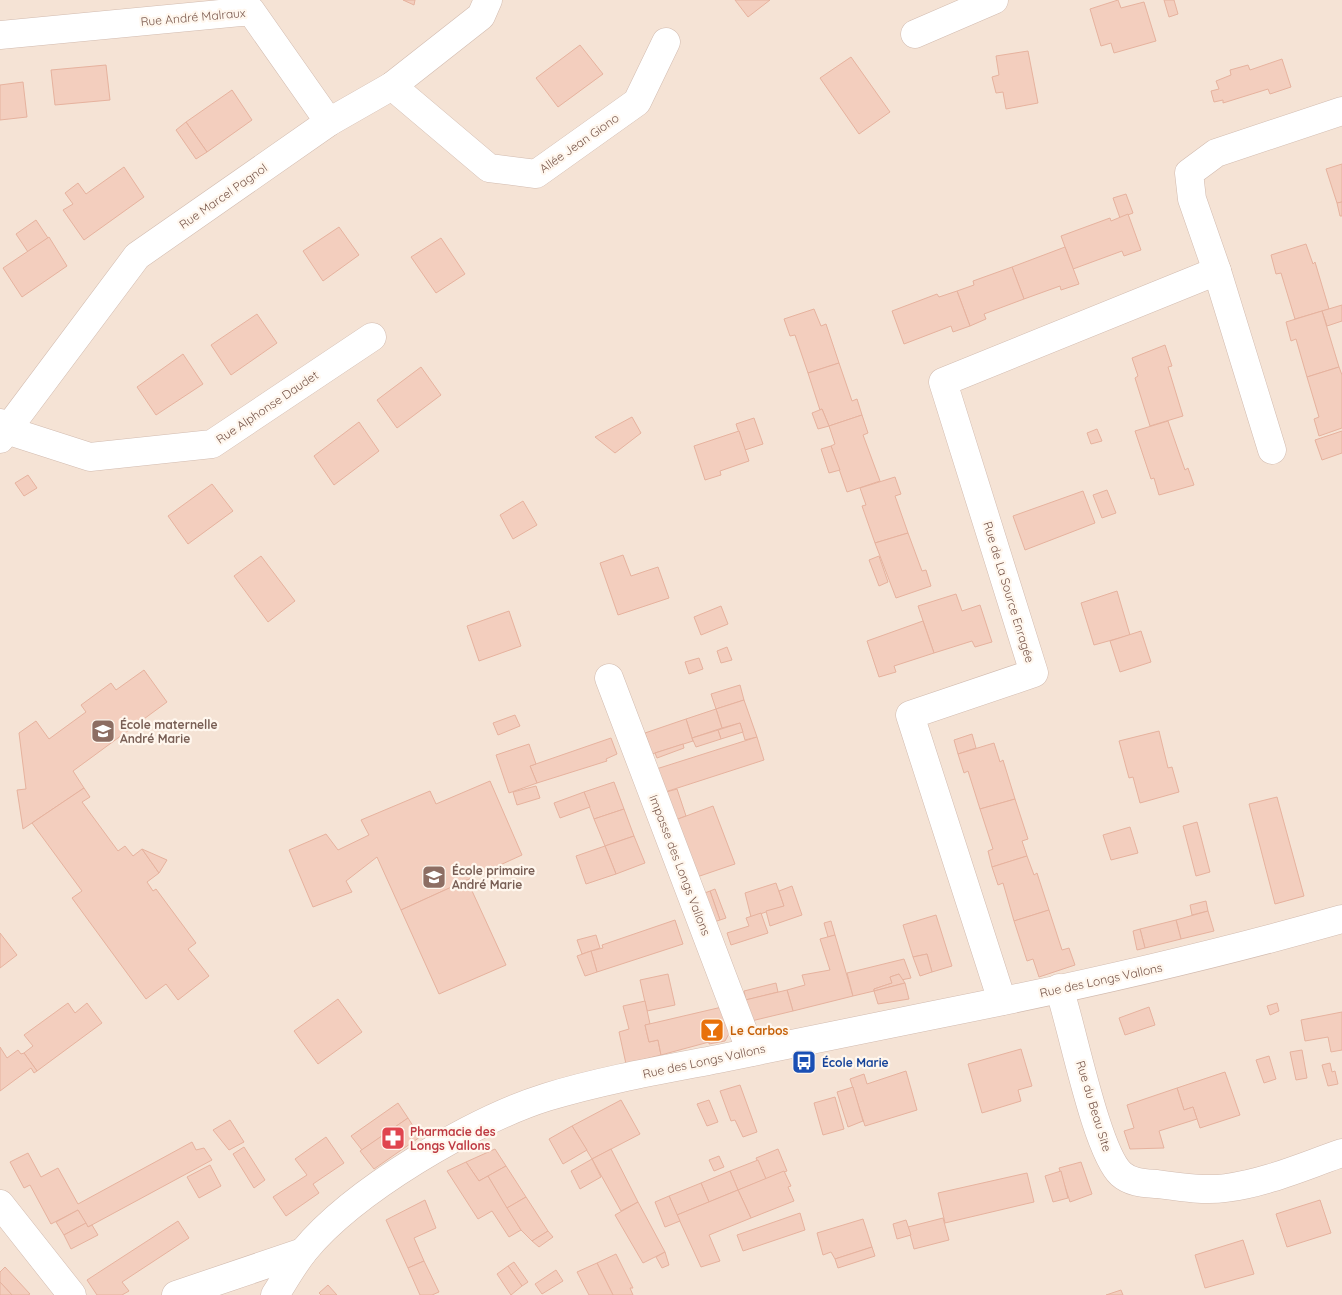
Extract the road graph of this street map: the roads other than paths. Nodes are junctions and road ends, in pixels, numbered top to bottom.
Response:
1 (488, 0) edge
2 (994, 0) edge
3 (915, 34) dead end
4 (0, 35) edge
5 (666, 42) dead end
6 (392, 86) junction
7 (1342, 112) edge
8 (330, 122) junction
9 (1217, 271) junction
10 (372, 336) dead end
11 (2, 431) edge
12 (1272, 450) dead end
13 (609, 678) dead end
14 (1342, 919) edge
15 (1059, 988) junction
16 (1002, 1001) junction
17 (751, 1052) junction
18 (1342, 1153) edge
19 (0, 1204) edge
20 (304, 1252) junction
21 (72, 1295) edge
22 (176, 1295) edge
23 (275, 1295) edge

1 - 6 street, Rue Marcel Pagnol
2 - 3 street
4 - 8 street, Rue André Malraux
5 - 6 street, Allée Jean Giono
6 - 8 street, Rue Marcel Pagnol
7 - 9 street
8 - 11 street, Rue Marcel Pagnol
9 - 12 street
9 - 16 street, Rue de La Source Enragée
10 - 11 street, Rue Alphonse Daudet
13 - 17 street, Impasse des Longs Vallons
14 - 15 street, Rue des Longs Vallons
15 - 16 street, Rue des Longs Vallons
15 - 18 street, Rue du Beau Site
16 - 17 street, Rue des Longs Vallons
17 - 20 street, Rue des Longs Vallons
19 - 21 street
20 - 22 street
20 - 23 street, Rue des Longs Vallons

